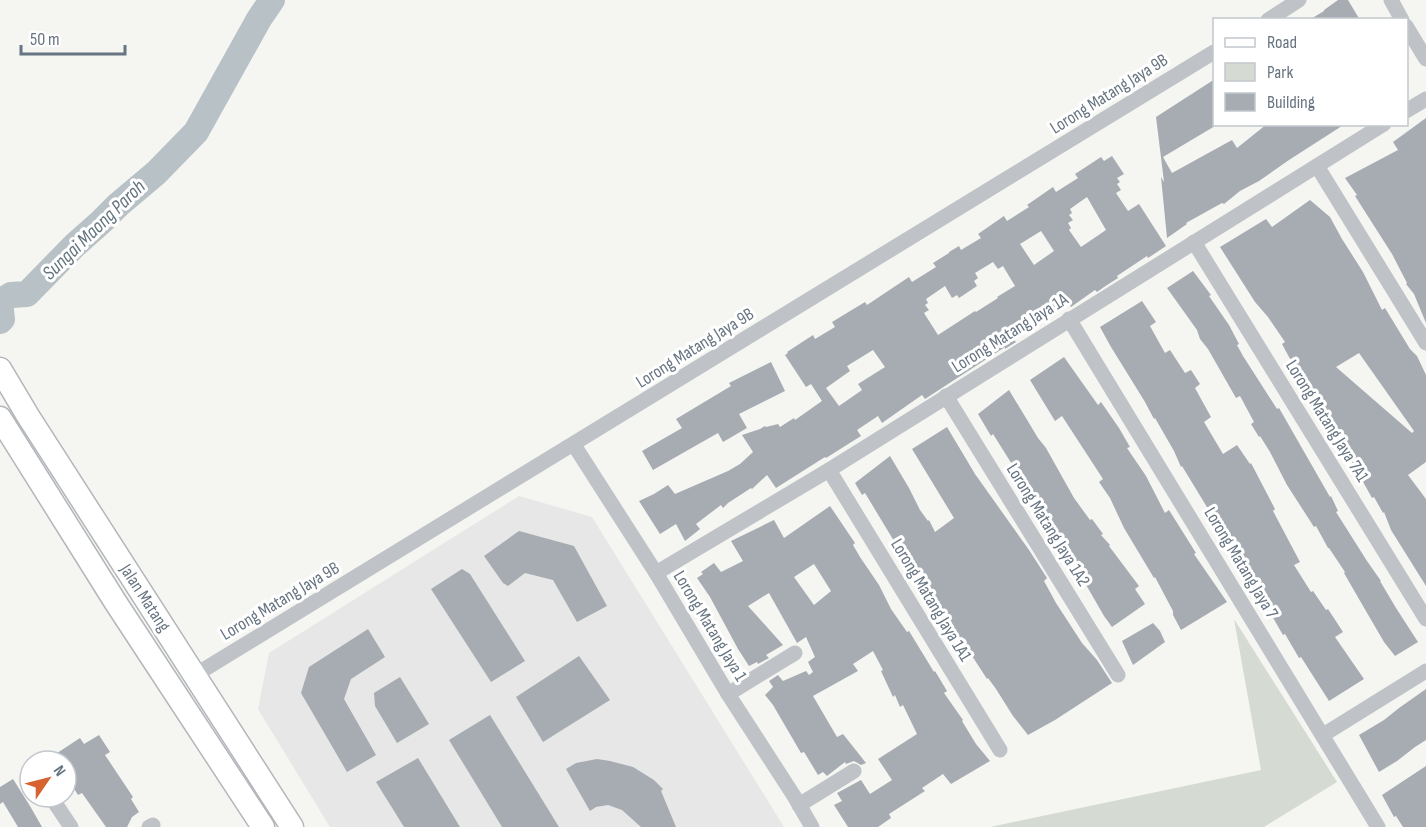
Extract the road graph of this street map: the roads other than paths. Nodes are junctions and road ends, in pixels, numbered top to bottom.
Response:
1 (1299, 0) edge
2 (1391, 0) edge
3 (1271, 18) edge
4 (1401, 18) edge
5 (1408, 28) edge
6 (1213, 53) edge
7 (1426, 59) edge
8 (1426, 99) edge
9 (1408, 110) edge
10 (1381, 126) edge
11 (1317, 166) junction
12 (1194, 242) junction
13 (1069, 320) junction
14 (1426, 344) edge
15 (0, 369) edge
16 (946, 396) junction
17 (3, 424) edge
18 (574, 445) junction
19 (829, 470) junction
20 (657, 573) junction
21 (1426, 619) edge
22 (795, 653) dead end
23 (1426, 671) edge
24 (195, 675) junction
25 (1118, 675) dead end
26 (728, 694) junction
27 (1323, 735) junction
28 (1000, 750) dead end
29 (854, 771) dead end
30 (799, 805) junction
31 (59, 809) edge
32 (286, 821) edge
33 (70, 827) edge
34 (263, 827) edge
35 (812, 827) edge
36 (1378, 827) edge

1 - 3 street
2 - 4 street
5 - 7 street
6 - 18 street, Lorong Matang Jaya 9B
8 - 9 street
10 - 11 street, Lorong Matang Jaya 1A
11 - 12 street, Lorong Matang Jaya 1A
11 - 14 street
12 - 13 street, Lorong Matang Jaya 1A
12 - 21 street, Lorong Matang Jaya 7A1
13 - 16 street, Lorong Matang Jaya 1A
13 - 27 street, Lorong Matang Jaya 7
15 - 24 main road, Jalan Matang
16 - 19 street, Lorong Matang Jaya 1A
16 - 25 street, Lorong Matang Jaya 1A2
17 - 34 main road, Jalan Matang
18 - 20 street, Lorong Matang Jaya 1
18 - 24 street, Lorong Matang Jaya 9B
19 - 20 street, Lorong Matang Jaya 1A
19 - 28 street, Lorong Matang Jaya 1A1
20 - 26 street, Lorong Matang Jaya 1
22 - 26 street
23 - 27 street
24 - 32 main road, Jalan Matang
26 - 30 street, Lorong Matang Jaya 1
27 - 36 street, Lorong Matang Jaya 7
29 - 30 street
30 - 35 street, Lorong Matang Jaya 1
31 - 33 street

